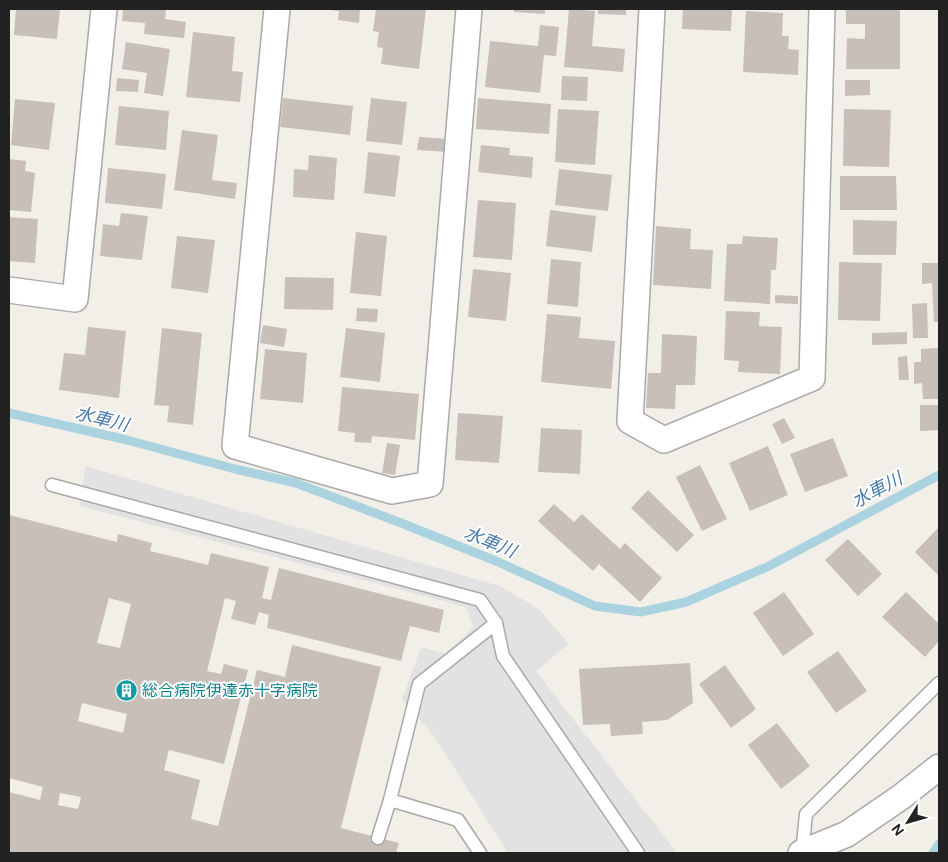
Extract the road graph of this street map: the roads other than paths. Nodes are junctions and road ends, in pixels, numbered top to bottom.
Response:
1 (104, 9) edge
2 (276, 9) edge
3 (469, 9) edge
4 (652, 9) edge
5 (822, 9) edge
6 (9, 290) edge
7 (52, 485) dead end
8 (496, 623) junction
9 (939, 683) edge
10 (939, 767) edge
11 (390, 800) junction
12 (378, 838) dead end
13 (480, 853) edge
14 (638, 853) edge
15 (802, 853) edge

1 - 6 street
2 - 3 street
4 - 5 street
7 - 8 lane
8 - 11 lane
8 - 14 lane
9 - 15 lane
10 - 15 street
11 - 12 lane
11 - 13 lane

